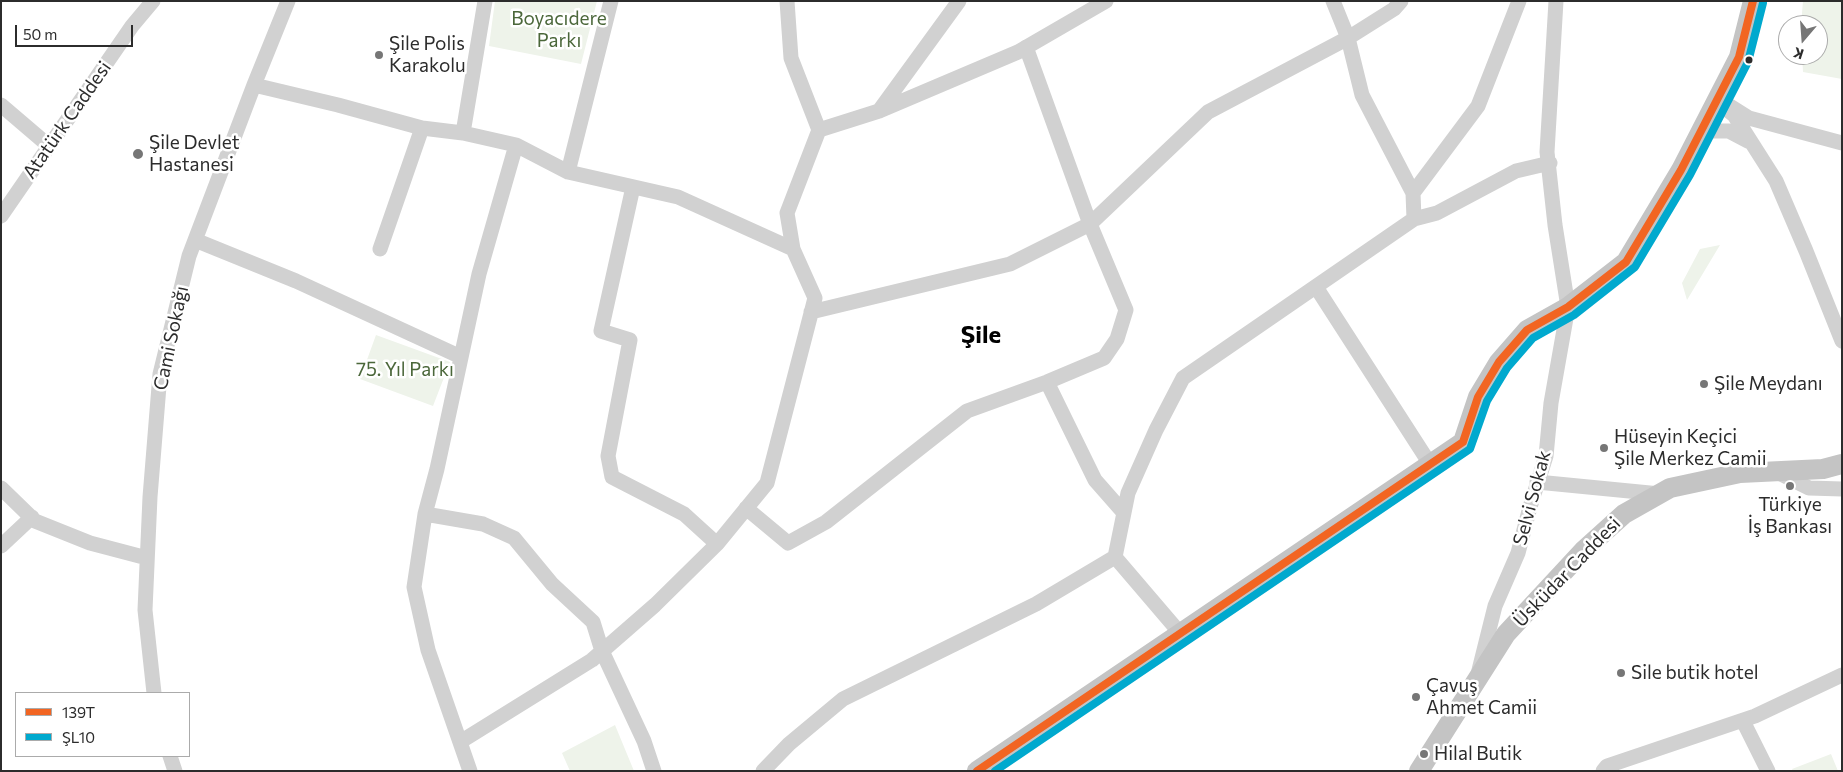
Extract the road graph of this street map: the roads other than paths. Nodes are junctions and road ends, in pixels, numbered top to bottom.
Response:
1 (152, 1) edge
2 (288, 1) edge
3 (485, 1) edge
4 (611, 1) edge
5 (787, 1) edge
6 (959, 1) edge
7 (1106, 1) edge
8 (1333, 1) edge
9 (1401, 1) edge
10 (1519, 1) edge
11 (1556, 1) edge
12 (1753, 1) edge
13 (1348, 38) junction
14 (1026, 47) junction
15 (254, 86) junction
16 (1716, 101) junction
17 (1, 105) edge
18 (879, 111) junction
19 (422, 128) junction
20 (819, 130) junction
21 (463, 133) junction
22 (1698, 137) junction
23 (1750, 142) junction
24 (1842, 143) edge
25 (516, 145) junction
26 (49, 146) junction
27 (1550, 163) junction
28 (568, 172) junction
29 (633, 187) junction
30 (1413, 193) junction
31 (1, 216) edge
32 (1414, 219) junction
33 (1090, 224) junction
34 (195, 240) junction
35 (380, 249) dead end
36 (793, 249) junction
37 (1316, 287) junction
38 (1568, 307) junction
39 (811, 312) junction
40 (1842, 341) edge
41 (461, 357) junction
42 (1047, 382) junction
43 (1430, 464) junction
44 (1842, 464) edge
45 (1775, 471) junction
46 (1537, 482) junction
47 (1, 488) edge
48 (1842, 489) edge
49 (1660, 494) junction
50 (746, 508) junction
51 (1124, 512) junction
52 (425, 514) junction
53 (32, 517) junction
54 (717, 544) junction
55 (1, 546) edge
56 (1115, 557) junction
57 (147, 558) junction
58 (1180, 633) junction
59 (602, 651) junction
60 (1842, 675) edge
61 (1475, 684) junction
62 (154, 692) edge
63 (1743, 720) junction
64 (460, 742) junction
65 (170, 757) edge
66 (175, 771) edge
67 (470, 771) edge
68 (654, 771) edge
69 (763, 771) edge
70 (977, 771) edge
71 (1419, 771) edge
72 (1603, 771) edge
73 (1768, 771) edge

1 - 26 street, Atatürk Caddesi
2 - 15 street, Cami Sokağı
3 - 21 street
4 - 28 street
5 - 20 street
6 - 18 street
7 - 14 street
8 - 13 street
9 - 13 street
10 - 30 street
11 - 27 street, Selvi Sokak
12 - 16 main road
13 - 30 street
13 - 33 street
14 - 18 street
14 - 33 street
15 - 19 street
15 - 34 street, Cami Sokağı
16 - 22 main road
16 - 23 street
16 - 24 street
17 - 26 street
18 - 20 street
19 - 21 street
19 - 35 street
20 - 36 street
21 - 25 street
22 - 23 street
22 - 38 main road
23 - 40 street
25 - 28 street
25 - 41 street
26 - 31 street, Atatürk Caddesi
27 - 32 street
27 - 38 street, Selvi Sokak
28 - 29 street
29 - 36 street
29 - 54 street
30 - 32 street
32 - 37 street
33 - 39 street
33 - 42 street
34 - 41 street
34 - 57 street, Cami Sokağı
36 - 39 street
37 - 43 street
37 - 51 street
38 - 43 main road
38 - 46 street, Selvi Sokak
39 - 50 street
41 - 52 street
42 - 50 street
42 - 51 street
43 - 58 main road
44 - 45 main road, Üsküdar Caddesi
45 - 48 street
45 - 49 main road, Üsküdar Caddesi
46 - 49 street
46 - 61 street, Selvi Sokak
47 - 53 street
49 - 61 main road, Üsküdar Caddesi
50 - 54 street
51 - 56 street
52 - 59 street
52 - 64 street
53 - 55 street
53 - 57 street
54 - 59 street
56 - 58 street
56 - 69 street
57 - 62 street, Cami Sokağı
58 - 70 main road
59 - 64 street
59 - 68 street
60 - 63 street
61 - 71 main road, Üsküdar Caddesi
63 - 72 street
63 - 73 street
64 - 67 street
65 - 66 street

